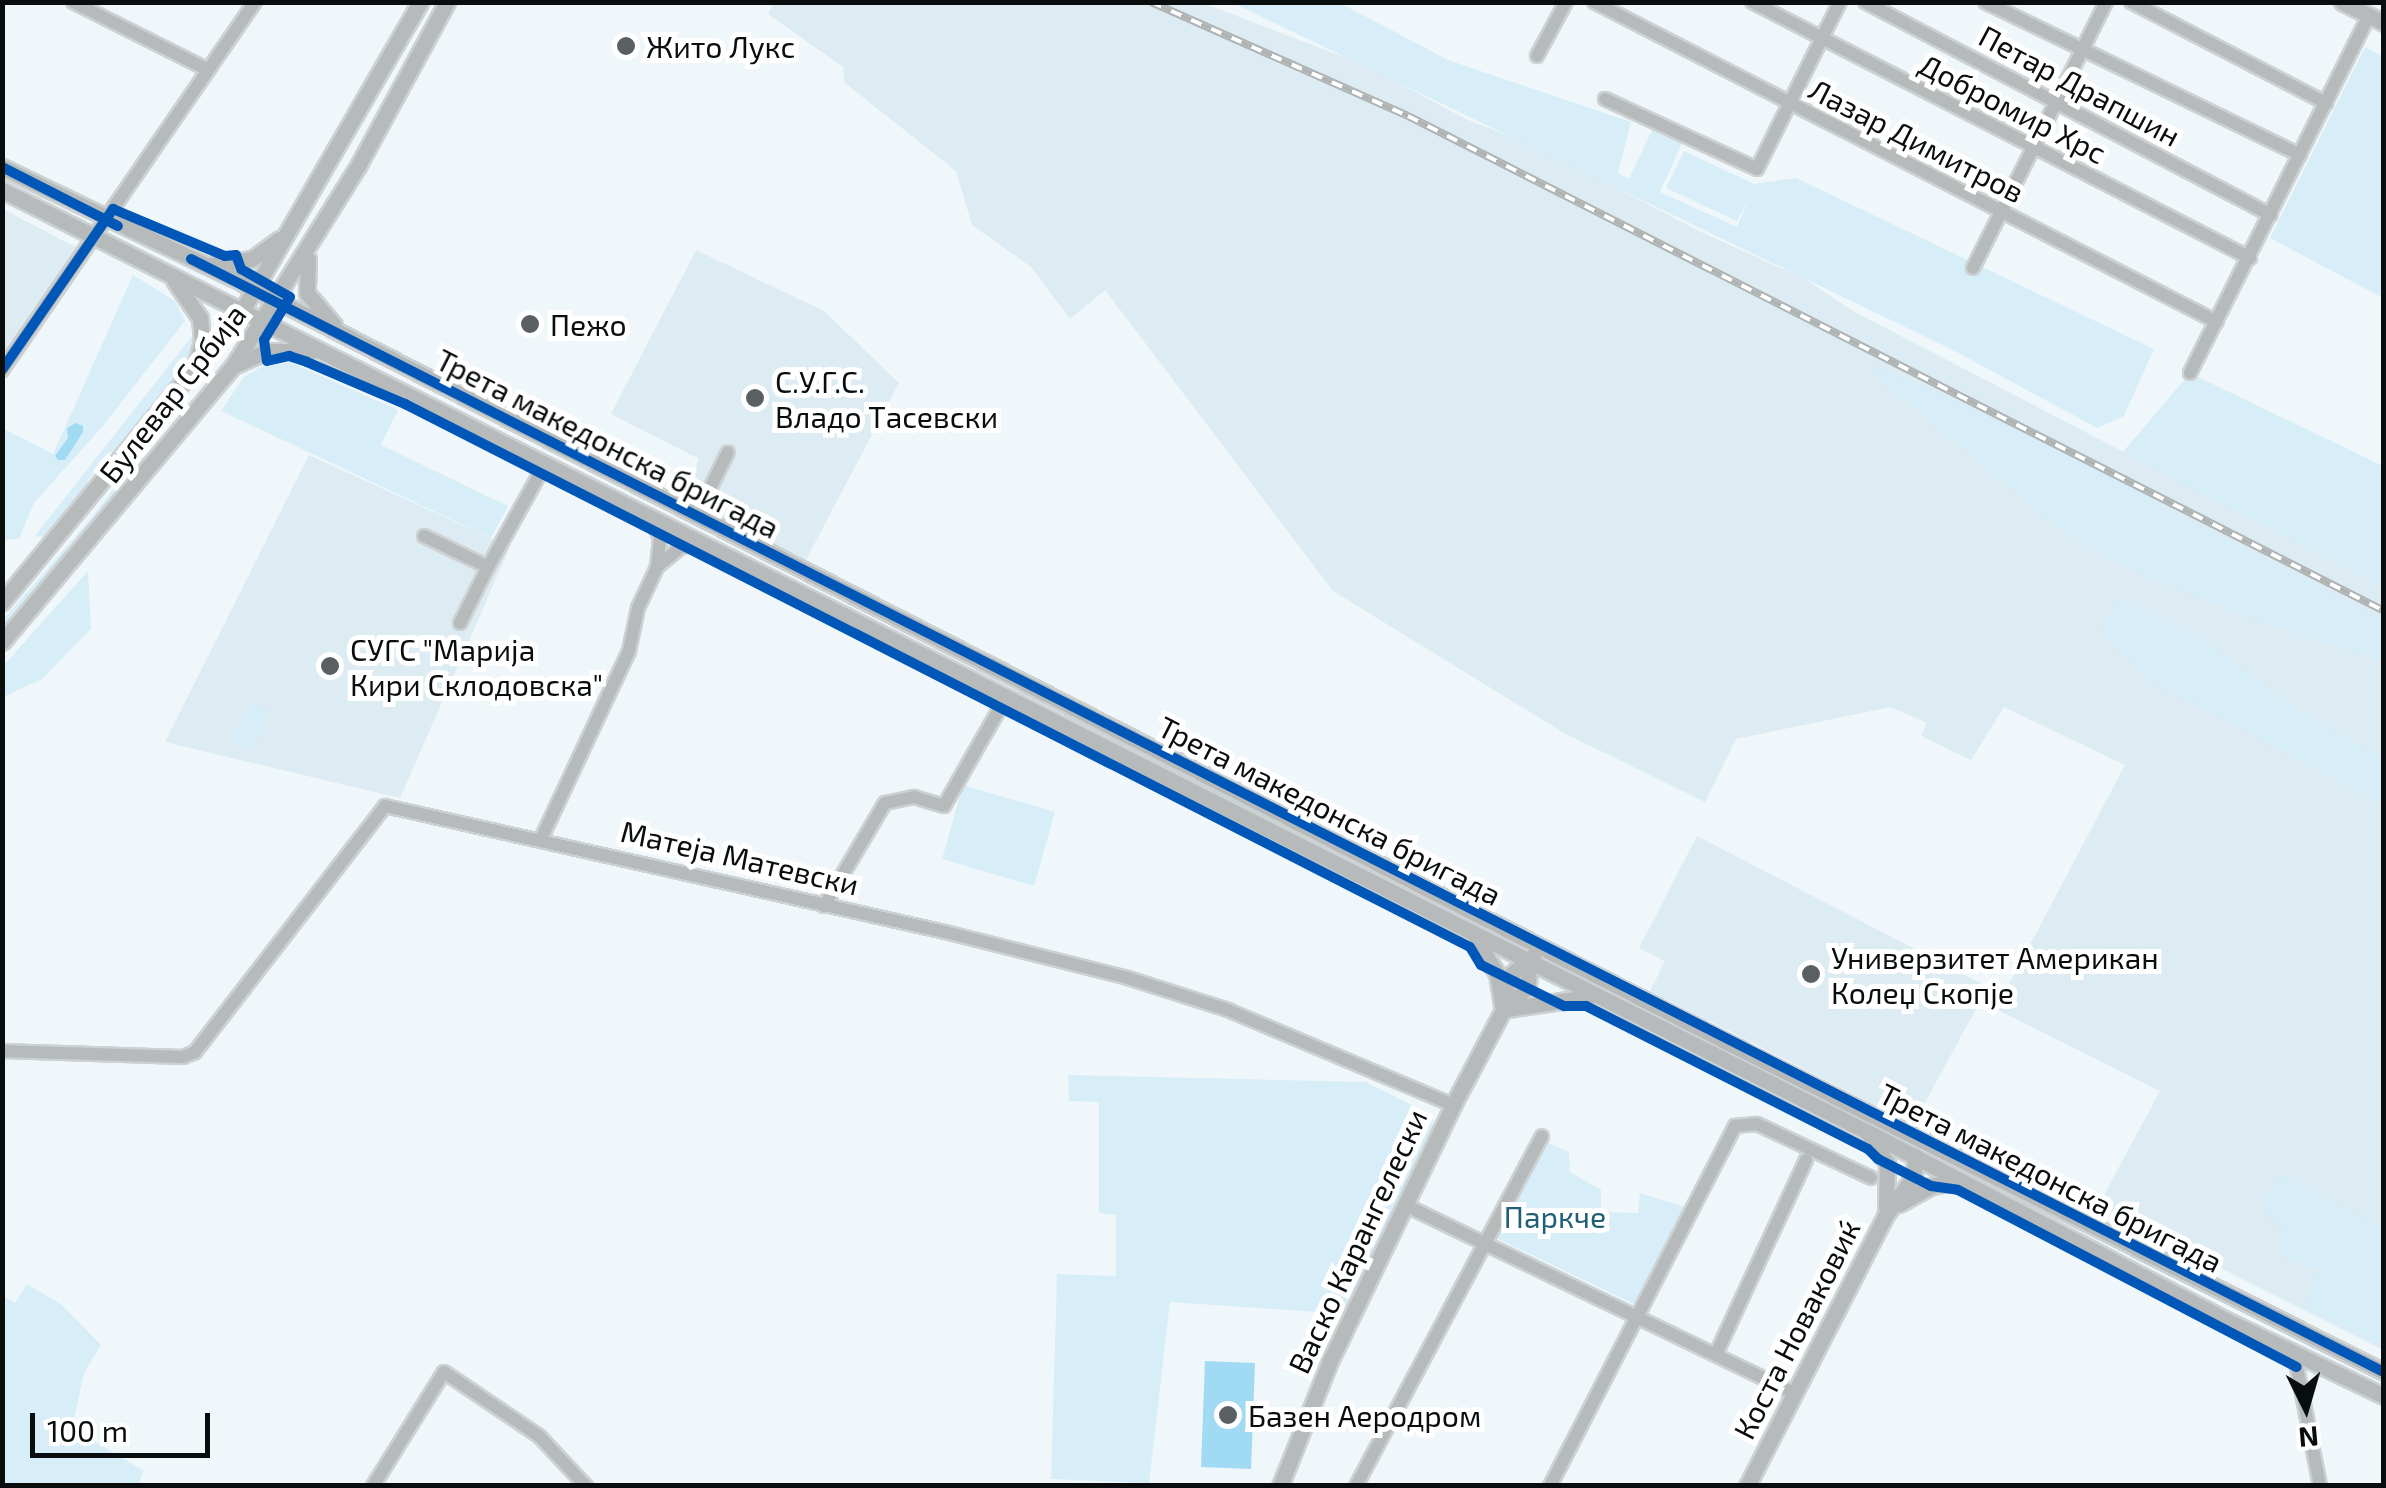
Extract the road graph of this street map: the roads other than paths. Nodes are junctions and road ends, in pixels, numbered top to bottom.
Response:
1 (73, 2) edge
2 (255, 2) edge
3 (420, 2) edge
4 (447, 2) edge
5 (1566, 2) edge
6 (1594, 2) edge
7 (1752, 2) edge
8 (1840, 2) edge
9 (1865, 2) edge
10 (1985, 2) edge
11 (2106, 2) edge
12 (2131, 2) edge
13 (2342, 2) edge
14 (2376, 19) edge
15 (1823, 38) junction
16 (2081, 50) junction
17 (1537, 56) dead end
18 (206, 69) junction
19 (1606, 98) dead end
20 (2056, 99) junction
21 (1790, 103) junction
22 (2326, 103) junction
23 (2034, 147) junction
24 (2300, 155) junction
25 (2, 168) edge
26 (2, 190) edge
27 (120, 198) junction
28 (2001, 213) junction
29 (2270, 215) junction
30 (106, 220) junction
31 (291, 229) junction
32 (133, 233) junction
33 (94, 237) junction
34 (312, 242) junction
35 (2250, 258) junction
36 (206, 265) junction
37 (1973, 268) dead end
38 (168, 273) junction
39 (254, 290) junction
40 (276, 301) junction
41 (242, 308) junction
42 (264, 320) junction
43 (2217, 322) junction
44 (352, 340) junction
45 (339, 360) junction
46 (232, 366) junction
47 (3, 367) edge
48 (2190, 373) dead end
49 (190, 378) junction
50 (728, 452) dead end
51 (545, 464) junction
52 (696, 516) junction
53 (650, 518) junction
54 (424, 536) dead end
55 (700, 544) junction
56 (657, 566) junction
57 (488, 567) junction
58 (2, 602) edge
59 (460, 624) dead end
60 (2, 642) edge
61 (1005, 699) junction
62 (540, 839) junction
63 (824, 906) junction
64 (1474, 937) junction
65 (1540, 944) junction
66 (1529, 962) junction
67 (1594, 997) junction
68 (1503, 1010) junction
69 (2, 1051) edge
70 (1453, 1104) junction
71 (1866, 1131) junction
72 (1542, 1136) dead end
73 (1922, 1138) junction
74 (1915, 1156) junction
75 (1806, 1160) dead end
76 (1871, 1178) dead end
77 (1960, 1180) junction
78 (1407, 1206) junction
79 (1885, 1216) junction
80 (1486, 1242) junction
81 (1638, 1315) junction
82 (1716, 1354) junction
83 (2295, 1360) junction
84 (2380, 1368) edge
85 (1793, 1393) junction
86 (2384, 1396) edge
87 (374, 1486) edge
88 (586, 1486) edge
89 (1284, 1486) edge
90 (1356, 1486) edge
91 (1550, 1486) edge
92 (1747, 1486) edge
93 (2320, 1486) edge

1 - 18 street
2 - 18 street
3 - 31 street, Булевар Србија
4 - 34 street, Булевар Србија
5 - 17 street
6 - 21 street, Лазар Димитров
7 - 15 street, Добромир Хрс
8 - 15 street
9 - 20 street, Петар Драпшин
10 - 16 street
11 - 16 street
12 - 22 street
13 - 14 street
14 - 22 street
15 - 21 street
15 - 23 street, Добромир Хрс
16 - 20 street
16 - 24 street
18 - 27 street
19 - 21 street
20 - 23 street
20 - 29 street, Петар Драпшин
21 - 28 street, Лазар Димитров
22 - 24 street
23 - 28 street
23 - 35 street, Добромир Хрс
24 - 29 street
25 - 30 street, Трета македонска бригада
26 - 33 street, Трета македонска бригада
27 - 30 street
27 - 32 street
28 - 37 street
28 - 43 street, Лазар Димитров
29 - 35 street
30 - 32 street, Трета македонска бригада
30 - 33 street
31 - 36 street
31 - 39 street, Булевар Србија
32 - 36 street, Трета македонска бригада
33 - 38 street, Трета македонска бригада
33 - 47 street
34 - 40 street, Булевар Србија
34 - 44 street
35 - 43 street
36 - 39 street, Трета македонска бригада
38 - 41 street, Трета македонска бригада
38 - 49 street
39 - 40 street, Трета македонска бригада
39 - 41 street, Булевар Србија
40 - 42 street, Булевар Србија
40 - 44 street, Трета македонска бригада
41 - 42 street, Трета македонска бригада
41 - 49 street, Булевар Србија
42 - 45 street, Трета македонска бригада
42 - 46 street, Булевар Србија
43 - 48 street
44 - 52 street, Трета македонска бригада
45 - 46 street
45 - 51 street, Трета македонска бригада
46 - 60 street, Булевар Србија
49 - 58 street, Булевар Србија
50 - 52 street
51 - 53 street, Трета македонска бригада
51 - 57 street
52 - 65 street, Трета македонска бригада
53 - 55 street, Трета македонска бригада
53 - 56 street
54 - 57 street
55 - 56 street
55 - 61 street, Трета македонска бригада
56 - 62 street
57 - 59 street
61 - 63 street
61 - 64 street, Трета македонска бригада
62 - 63 street, Матеја Матевски
62 - 69 street, Матеја Матевски
63 - 70 street, Матеја Матевски
64 - 66 street, Трета македонска бригада
64 - 68 street
65 - 66 street
65 - 73 street, Трета македонска бригада
66 - 67 street, Трета македонска бригада
66 - 68 street
67 - 68 street
67 - 71 street, Трета македонска бригада
68 - 70 street
70 - 78 street, Васко Карангелески
71 - 74 street, Трета македонска бригада
71 - 79 street
72 - 80 street
73 - 74 street, Коста Новаковиќ
73 - 84 street, Трета македонска бригада
74 - 77 street, Трета македонска бригада
74 - 79 street, Коста Новаковиќ
75 - 82 street
76 - 81 street
77 - 79 street
77 - 83 street, Трета македонска бригада
78 - 80 street
78 - 89 street, Васко Карангелески
79 - 85 street, Коста Новаковиќ
80 - 81 street
80 - 90 street
81 - 82 street
81 - 91 street
82 - 85 street
83 - 86 street, Трета македонска бригада
83 - 93 street
85 - 92 street, Коста Новаковиќ
87 - 88 street

